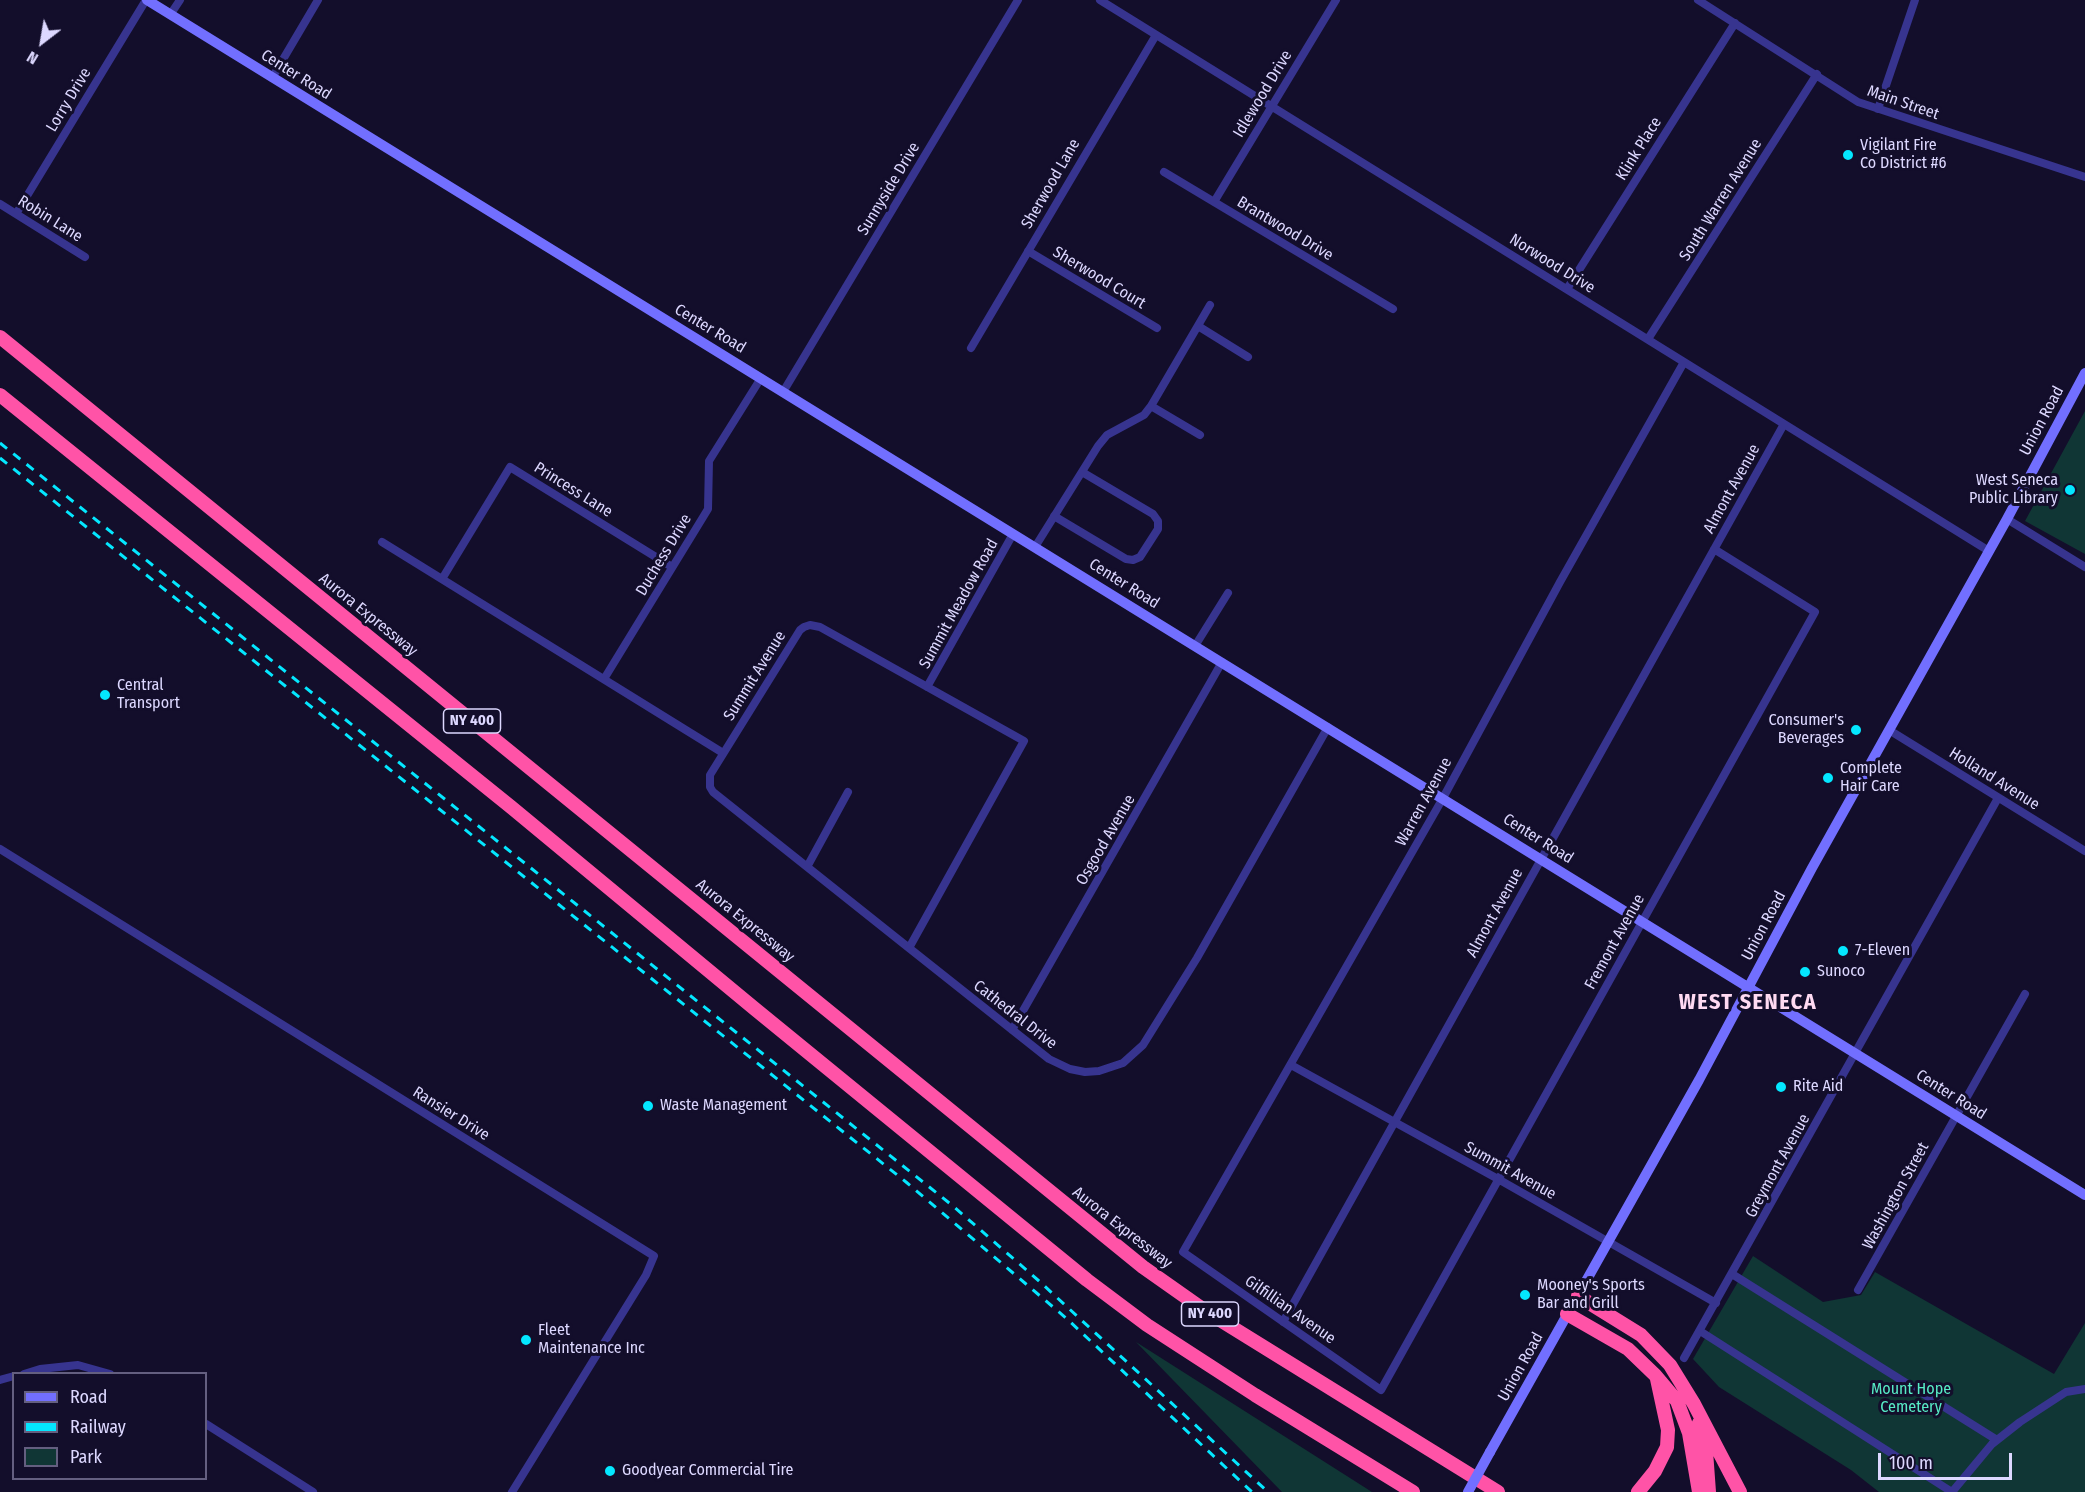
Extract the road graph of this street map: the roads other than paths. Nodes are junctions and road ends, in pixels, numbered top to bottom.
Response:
1 (146, 0) edge
2 (180, 0) edge
3 (318, 0) edge
4 (1018, 0) edge
5 (1100, 0) edge
6 (1336, 0) edge
7 (1698, 0) edge
8 (1915, 0) edge
9 (171, 15) junction
10 (1735, 23) junction
11 (1156, 35) junction
12 (1817, 74) junction
13 (272, 78) junction
14 (1271, 107) junction
15 (1878, 109) junction
16 (1164, 172) dead end
17 (2085, 177) edge
18 (1214, 202) junction
19 (0, 204) edge
20 (16, 214) junction
21 (1028, 251) junction
22 (85, 257) dead end
23 (1567, 289) junction
24 (1210, 305) dead end
25 (1392, 309) dead end
26 (1198, 326) junction
27 (1157, 328) dead end
28 (0, 337) edge
29 (1648, 339) junction
30 (971, 348) dead end
31 (1248, 357) dead end
32 (1684, 362) junction
33 (2085, 373) edge
34 (761, 378) junction
35 (783, 392) junction
36 (0, 395) edge
37 (1151, 406) junction
38 (1784, 424) junction
39 (1200, 435) dead end
40 (1082, 472) junction
41 (1054, 516) junction
42 (2007, 519) junction
43 (1013, 534) junction
44 (382, 542) dead end
45 (1035, 547) junction
46 (1714, 549) junction
47 (1989, 551) junction
48 (672, 567) junction
49 (2085, 567) edge
50 (442, 579) junction
51 (1228, 593) dead end
52 (1196, 646) junction
53 (1222, 662) junction
54 (604, 679) junction
55 (927, 687) junction
56 (1328, 727) junction
57 (1889, 730) junction
58 (723, 753) junction
59 (848, 792) dead end
60 (1443, 798) junction
61 (1998, 798) junction
62 (0, 849) edge
63 (2085, 852) edge
64 (1541, 858) junction
65 (807, 867) junction
66 (1642, 922) junction
67 (909, 948) junction
68 (1748, 987) junction
69 (2025, 994) dead end
70 (1012, 1030) junction
71 (1854, 1053) junction
72 (1291, 1065) junction
73 (1956, 1116) junction
74 (1395, 1123) junction
75 (1498, 1179) junction
76 (2085, 1195) edge
77 (1608, 1241) junction
78 (1183, 1252) joint
79 (1732, 1274) junction
80 (1858, 1290) dead end
81 (1578, 1296) junction
82 (1716, 1303) junction
83 (1567, 1314) junction
84 (1283, 1322) junction
85 (1700, 1331) junction
86 (1684, 1358) dead end
87 (30, 1372) edge
88 (103, 1372) edge
89 (1655, 1375) junction
90 (2085, 1389) edge
91 (1381, 1390) joint
92 (1694, 1404) junction
93 (207, 1425) edge
94 (1997, 1440) junction
95 (313, 1492) edge
96 (512, 1492) edge
97 (1413, 1492) edge
98 (1468, 1492) edge
99 (1498, 1492) edge
100 (1638, 1492) edge
101 (1699, 1492) edge
102 (1710, 1492) edge
103 (1740, 1492) edge
104 (1952, 1492) edge

1 - 9 main road, Center Road
1 - 20 street, Lorry Drive
2 - 9 street
3 - 13 street
4 - 35 street, Sunnyside Drive
5 - 11 street, Norwood Drive
6 - 14 street, Idlewood Drive
7 - 10 street, Main Street
8 - 15 street
9 - 13 main road, Center Road
10 - 12 street, Main Street
10 - 23 street, Klink Place
11 - 14 street, Norwood Drive
11 - 21 street, Sherwood Lane
12 - 15 street, Main Street
12 - 29 street, South Warren Avenue
13 - 34 main road, Center Road
14 - 18 street, Idlewood Drive
14 - 23 street, Norwood Drive
15 - 17 street, Main Street
16 - 18 street, Brantwood Drive
18 - 25 street, Brantwood Drive
19 - 20 street, Robin Lane
20 - 22 street, Robin Lane
21 - 27 street, Sherwood Court
21 - 30 street, Sherwood Lane
23 - 29 street, Norwood Drive
24 - 26 street
26 - 31 street
26 - 37 street
28 - 99 highway, Aurora Expressway / NY 400
29 - 32 street, Norwood Drive
32 - 38 street, Norwood Drive
32 - 60 street, Warren Avenue
33 - 42 main road, Union Road
34 - 35 main road, Center Road
34 - 48 street, Duchess Drive
35 - 43 main road, Center Road
36 - 97 highway, NY 400
37 - 39 street
37 - 40 street
38 - 46 street, Almont Avenue
38 - 47 street, Norwood Drive
40 - 41 street
40 - 41 street
41 - 45 street
42 - 47 main road, Union Road
42 - 49 street
43 - 45 main road, Center Road
43 - 55 street, Summit Meadow Road
44 - 50 street
45 - 52 main road, Center Road
46 - 64 street, Almont Avenue
46 - 66 street, Fremont Avenue
47 - 57 main road, Union Road
48 - 50 street, Princess Lane
48 - 54 street, Duchess Drive
50 - 54 street
51 - 52 street
52 - 53 main road, Center Road
53 - 56 main road, Center Road
53 - 70 street, Osgood Avenue
54 - 58 street
55 - 58 street, Summit Avenue
55 - 67 street, Summit Avenue
56 - 60 main road, Center Road
56 - 70 street, Cathedral Drive
57 - 61 street, Holland Avenue
57 - 68 main road, Union Road
58 - 65 street, Cathedral Drive
59 - 65 street
60 - 64 main road, Center Road
60 - 72 street, Warren Avenue
61 - 63 street, Holland Avenue
61 - 71 street, Greymont Avenue
62 - 96 street, Ransier Drive
64 - 66 main road, Center Road
64 - 74 street, Almont Avenue
65 - 67 street, Cathedral Drive
66 - 68 main road, Center Road
66 - 75 street, Fremont Avenue
67 - 70 street, Cathedral Drive
68 - 71 main road, Center Road
68 - 77 main road, Union Road
69 - 73 street, Washington Street
71 - 73 main road, Center Road
71 - 79 street, Greymont Avenue
72 - 74 street, Summit Avenue
72 - 78 street, Warren Avenue
73 - 76 main road, Center Road
73 - 80 street, Washington Street
74 - 75 street, Summit Avenue
74 - 84 street, Almont Avenue
75 - 77 street, Summit Avenue
75 - 91 street, Fremont Avenue
77 - 81 main road, Union Road
77 - 82 street, Summit Avenue
78 - 84 street, Gilfillian Avenue
79 - 82 street, Greymont Avenue
79 - 94 street
81 - 83 main road, Union Road
81 - 92 highway
82 - 85 street, Greymont Avenue
83 - 89 highway
83 - 98 main road, Union Road, bridge
84 - 91 street, Gilfillian Avenue
85 - 86 street, Greymont Avenue
85 - 104 street
87 - 88 street
89 - 100 highway
89 - 101 highway
90 - 94 street
92 - 102 highway
92 - 103 highway
93 - 95 street
94 - 104 street

